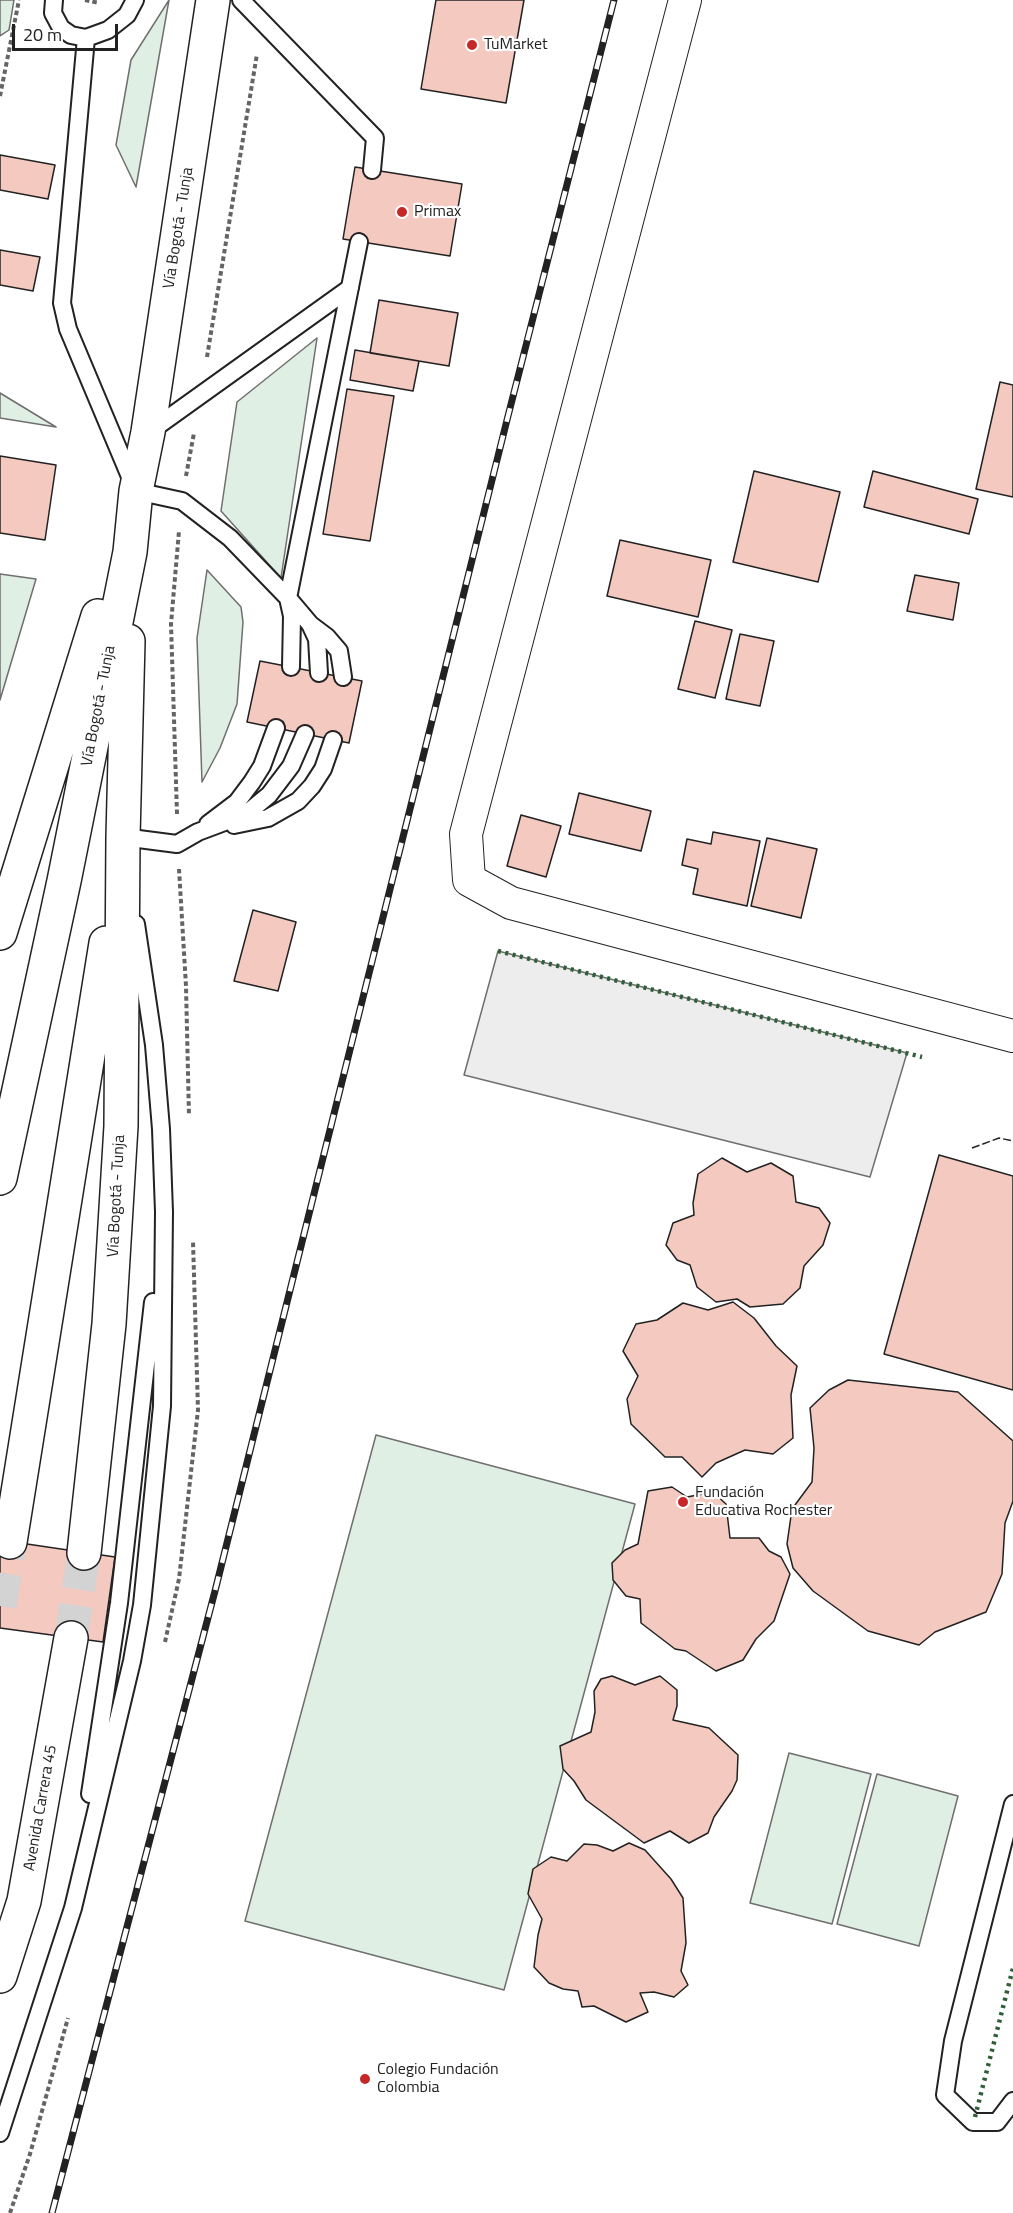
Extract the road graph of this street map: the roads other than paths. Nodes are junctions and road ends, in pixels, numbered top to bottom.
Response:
1 (54, 0) edge
2 (135, 0) edge
3 (213, 0) edge
4 (241, 0) edge
5 (685, 0) edge
6 (86, 38) junction
7 (372, 170) dead end
8 (359, 242) dead end
9 (350, 288) junction
10 (148, 432) junction
11 (136, 491) junction
12 (130, 552) junction
13 (288, 598) junction
14 (310, 624) junction
15 (291, 667) dead end
16 (319, 673) dead end
17 (343, 677) dead end
18 (276, 728) dead end
19 (305, 734) dead end
20 (333, 740) dead end
21 (198, 832) junction
22 (123, 837) junction
23 (0, 933) edge
24 (1013, 1036) edge
25 (0, 1178) edge
26 (10, 1542) tunnel mouth
27 (84, 1552) tunnel mouth
28 (71, 1638) tunnel mouth
29 (1013, 1804) edge
30 (0, 1976) edge
31 (1013, 2101) edge
32 (0, 2133) edge

1 - 6 lane
2 - 6 lane
3 - 10 highway, Vía Bogotá - Tunja
4 - 7 lane
5 - 24 street
6 - 11 lane
8 - 9 lane
9 - 10 lane
9 - 13 lane
10 - 11 highway, Vía Bogotá - Tunja
11 - 12 highway, Vía Bogotá - Tunja
11 - 13 lane
11 - 23 highway, Vía Bogotá - Tunja
12 - 22 highway, Vía Bogotá - Tunja
12 - 25 highway, Vía Bogotá - Tunja
13 - 14 lane
13 - 15 lane
14 - 16 lane
14 - 17 lane
18 - 21 lane
19 - 21 lane
20 - 21 lane
21 - 22 lane
22 - 26 highway, Vía Bogotá - Tunja
22 - 27 highway, Vía Bogotá - Tunja
22 - 32 lane
28 - 30 highway, Avenida Carrera 45
29 - 31 lane

